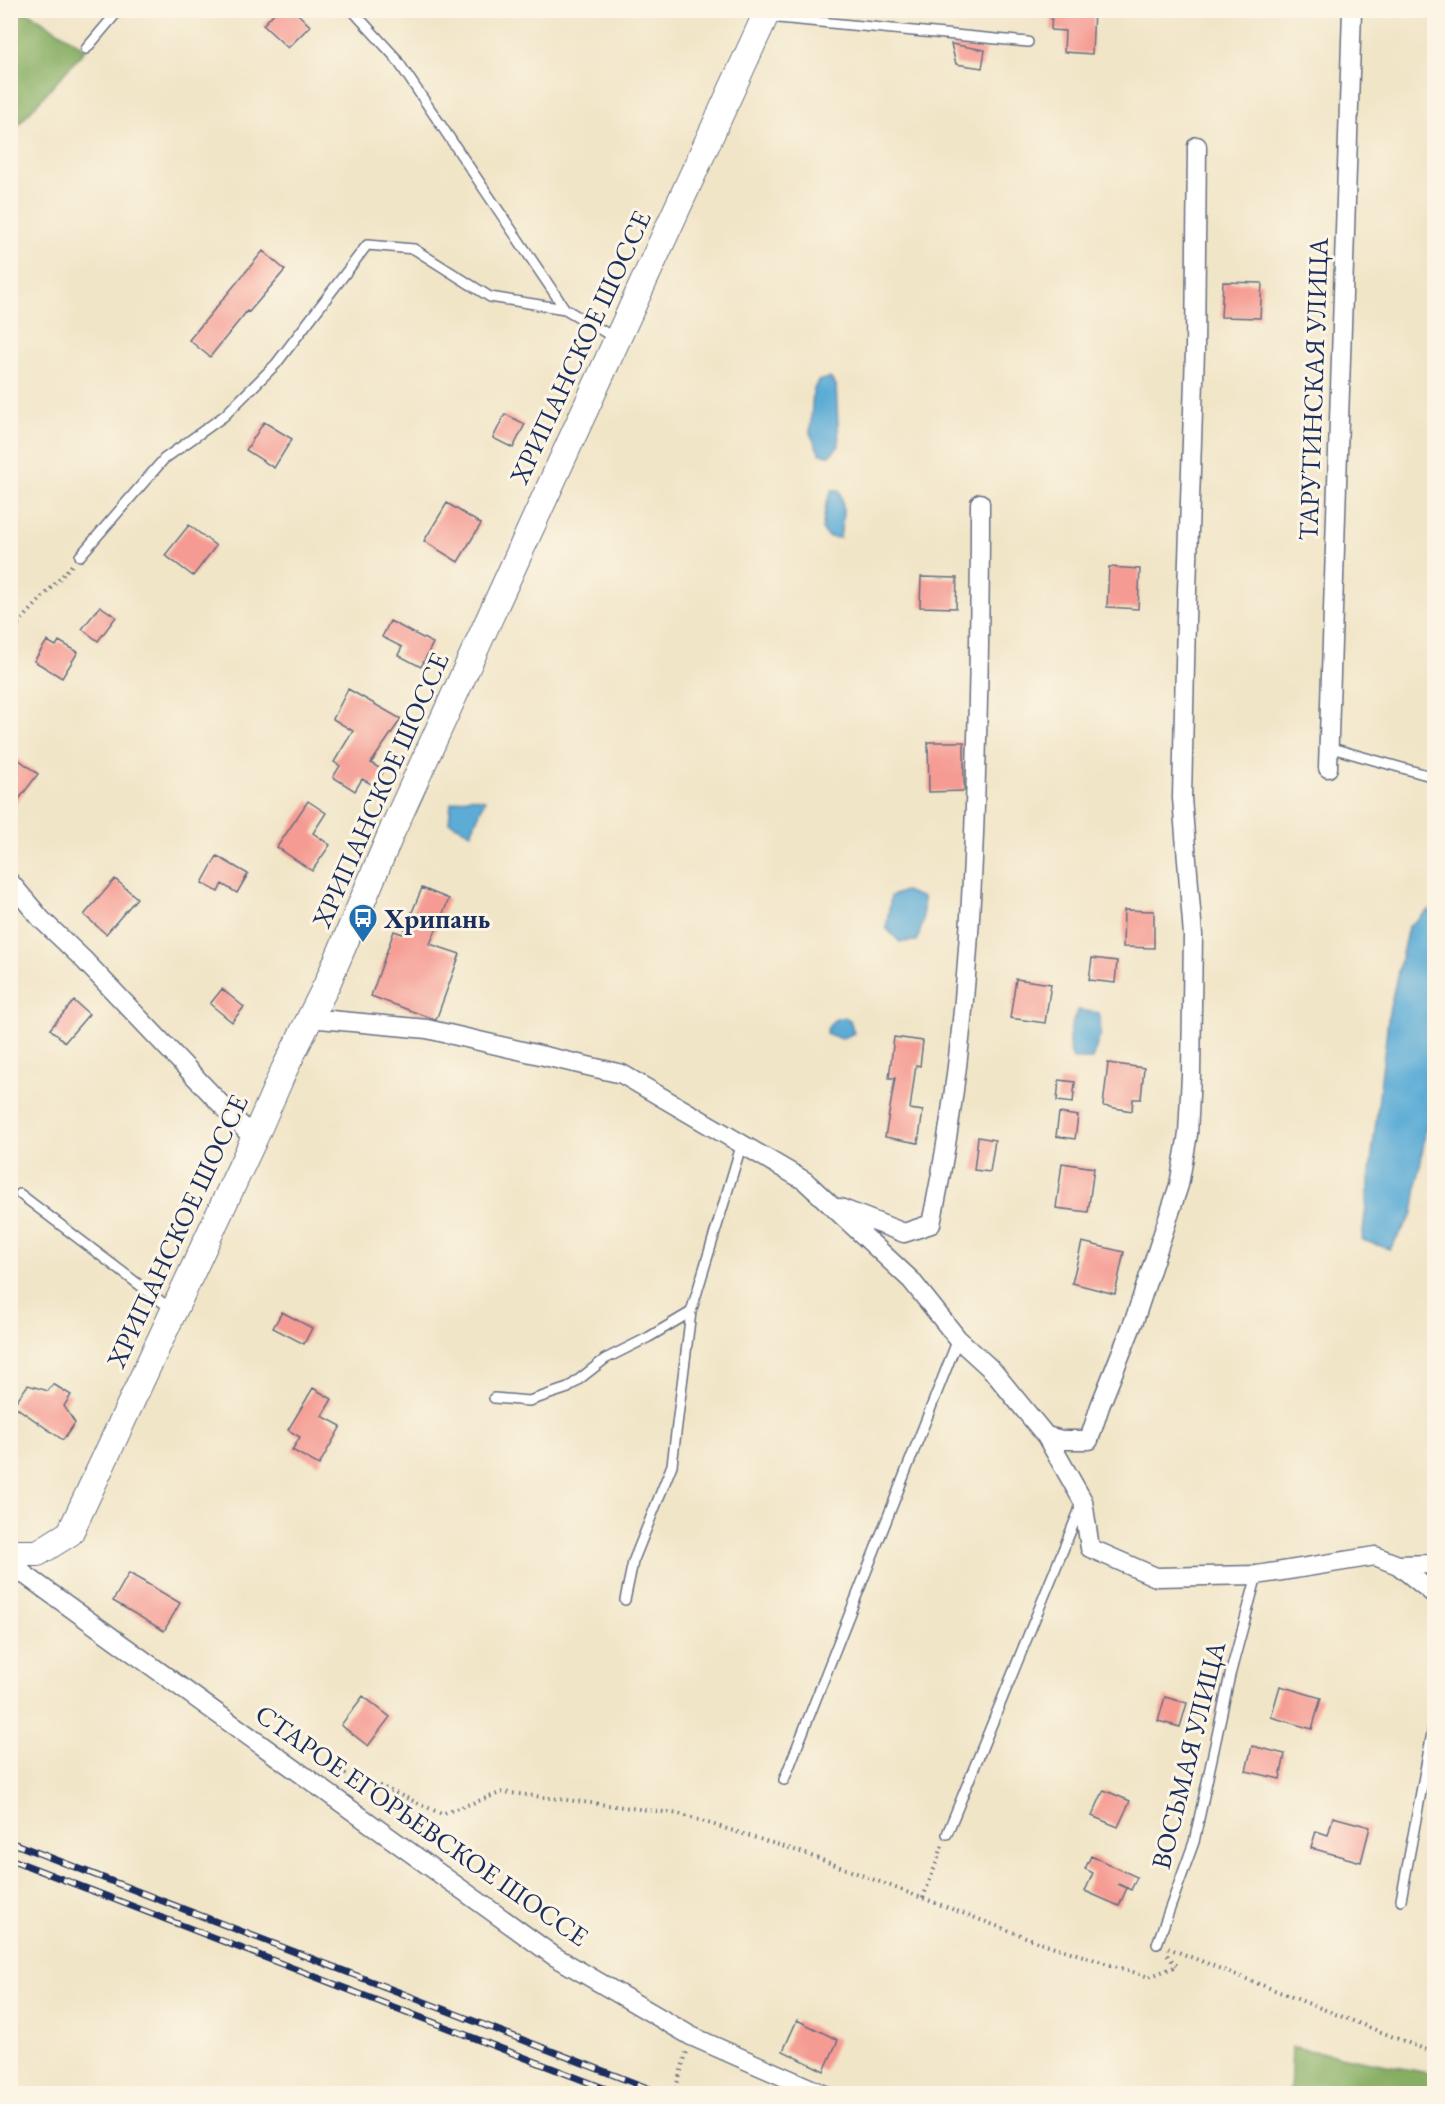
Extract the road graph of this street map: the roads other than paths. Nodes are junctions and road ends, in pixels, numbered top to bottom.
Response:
1 (119, 10) edge
2 (351, 10) edge
3 (1352, 10) edge
4 (766, 14) edge
5 (1028, 42) dead end
6 (86, 49) dead end
7 (1197, 146) dead end
8 (565, 309) junction
9 (617, 339) junction
10 (980, 503) dead end
11 (80, 556) road end
12 (1328, 747) junction
13 (1328, 768) dead end
14 (1434, 777) edge
15 (10, 882) edge
16 (309, 1018) junction
17 (254, 1139) junction
18 (742, 1143) junction
19 (20, 1194) dead end
20 (830, 1204) junction
21 (174, 1311) junction
22 (691, 1312) junction
23 (958, 1339) junction
24 (494, 1398) dead end
25 (1046, 1436) junction
26 (1083, 1501) junction
27 (10, 1553) edge
28 (10, 1564) edge
29 (1434, 1564) edge
30 (1398, 1565) junction
31 (1257, 1575) junction
32 (1434, 1594) edge
33 (626, 1600) dead end
34 (1434, 1722) edge
35 (784, 1780) dead end
36 (947, 1834) road end
37 (1401, 1900) dead end
38 (1156, 1944) road end
39 (823, 2094) edge

1 - 6 lane
2 - 8 lane
3 - 12 street, ТАРУТИНСКАЯ УЛИЦА
4 - 5 lane
4 - 9 main road, ХРИПАНСКОЕ ШОССЕ
7 - 25 street
8 - 9 lane
8 - 11 lane
9 - 16 main road, ХРИПАНСКОЕ ШОССЕ
10 - 20 street
12 - 13 street, ТАРУТИНСКАЯ УЛИЦА
12 - 14 lane
15 - 17 street
16 - 17 main road, ХРИПАНСКОЕ ШОССЕ
16 - 18 street
17 - 21 main road, ХРИПАНСКОЕ ШОССЕ
18 - 20 street
18 - 22 lane
19 - 21 lane
20 - 23 street
21 - 27 main road, ХРИПАНСКОЕ ШОССЕ
22 - 24 lane
22 - 33 lane
23 - 25 street
23 - 35 lane
25 - 26 street
26 - 31 street
26 - 36 lane
28 - 39 street, СТАРОЕ ЕГОРЬЕВСКОЕ ШОССЕ
29 - 30 street
30 - 31 street
30 - 32 street
31 - 38 lane, ВОСЬМАЯ УЛИЦА
34 - 37 lane

